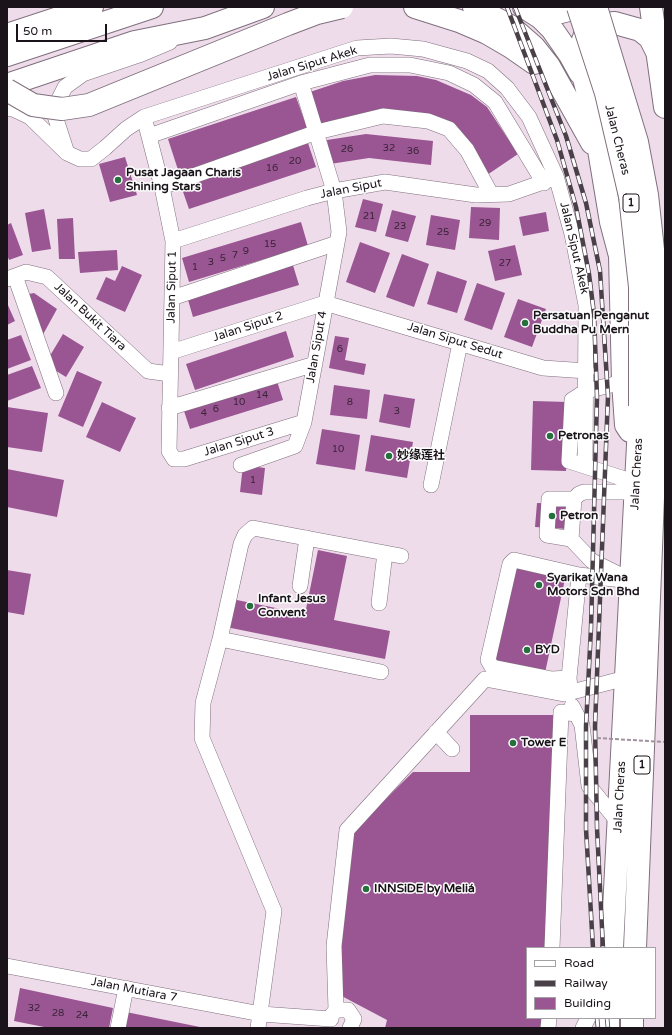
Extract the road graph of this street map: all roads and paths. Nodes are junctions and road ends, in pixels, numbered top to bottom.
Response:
1 (92, 7) edge
2 (152, 7) edge
3 (263, 7) edge
4 (342, 7) edge
5 (415, 7) edge
6 (474, 7) edge
7 (524, 7) edge
8 (531, 7) edge
9 (579, 7) edge
10 (596, 7) edge
11 (651, 7) edge
12 (205, 28) junction
13 (7, 35) edge
14 (658, 54) junction
15 (7, 55) edge
16 (582, 77) junction
17 (301, 83) junction
18 (7, 85) edge
19 (7, 90) edge
20 (564, 91) junction
21 (665, 107) edge
22 (7, 108) edge
23 (144, 117) junction
24 (317, 132) junction
25 (149, 136) junction
26 (67, 153) junction
27 (602, 164) junction
28 (550, 179) junction
29 (162, 187) junction
30 (334, 191) junction
31 (491, 194) junction
32 (173, 241) junction
33 (337, 243) junction
34 (11, 277) edge
35 (172, 298) junction
36 (325, 303) junction
37 (460, 343) junction
38 (171, 352) junction
39 (314, 364) junction
40 (587, 371) junction
41 (170, 374) junction
42 (623, 382) junction
43 (586, 391) junction
44 (56, 393) dead end
45 (648, 401) junction
46 (169, 408) junction
47 (304, 422) junction
48 (639, 445) junction
49 (174, 458) joint
50 (241, 465) dead end
51 (432, 485) dead end
52 (636, 488) junction
53 (574, 499) junction
54 (307, 538) junction
55 (571, 539) junction
56 (665, 550) edge
57 (385, 553) junction
58 (401, 556) dead end
59 (579, 575) junction
60 (641, 581) junction
61 (300, 586) dead end
62 (379, 603) dead end
63 (220, 639) junction
64 (381, 672) dead end
65 (626, 678) junction
66 (570, 687) junction
67 (576, 714) junction
68 (436, 732) junction
69 (598, 738) dead end
70 (665, 742) edge
71 (452, 749) dead end
72 (619, 823) junction
73 (552, 947) edge
74 (612, 947) edge
75 (635, 947) edge
76 (7, 966) edge
77 (126, 988) junction
78 (334, 1019) edge
79 (588, 1019) edge
80 (259, 1021) edge
81 (118, 1028) edge
82 (350, 1028) edge
83 (583, 1028) edge

1 - 13 highway
2 - 15 highway
3 - 12 highway
4 - 19 highway, bridge
5 - 20 highway
6 - 20 highway
7 - 16 highway
8 - 9 highway
9 - 45 highway, Jalan Cheras / 1, bridge
10 - 45 highway, Jalan Cheras / 1, bridge
11 - 14 highway
12 - 18 highway
12 - 26 street
14 - 16 highway
14 - 21 highway
16 - 27 highway
17 - 24 street, Jalan Siput 4
17 - 25 street
17 - 28 street
20 - 27 highway
22 - 26 street
23 - 25 street, Jalan Siput 1
23 - 26 street, Jalan Siput Akek
23 - 28 street, Jalan Siput Akek
24 - 29 street
24 - 30 street, Jalan Siput 4
24 - 31 street
25 - 29 street, Jalan Siput 1
27 - 42 highway
28 - 31 street, Jalan Siput
28 - 40 street, Jalan Siput Akek
29 - 32 street, Jalan Siput 1
30 - 31 street, Jalan Siput
30 - 32 street, Jalan Siput
30 - 33 street, Jalan Siput 4
32 - 35 street, Jalan Siput 1
33 - 35 street
33 - 36 street, Jalan Siput 4
34 - 41 street, Jalan Bukit Tiara
34 - 44 street
35 - 38 street, Jalan Siput 1
36 - 37 street, Jalan Siput Sedut
36 - 38 street, Jalan Siput 2
36 - 39 street, Jalan Siput 4
37 - 40 street, Jalan Siput Sedut
37 - 51 street
38 - 41 street, Jalan Siput 1
39 - 46 street
39 - 47 street, Jalan Siput 4
40 - 43 street, Jalan Siput Akek
41 - 46 street, Jalan Siput 1
42 - 43 street
42 - 48 highway
43 - 52 street, Jalan Siput Akek
45 - 48 highway, Jalan Cheras / 1
45 - 60 highway, Jalan Cheras / 1
46 - 49 street, Jalan Siput 1
47 - 49 street, Jalan Siput 3
47 - 50 street, Jalan Siput 4
48 - 52 highway, Jalan Cheras / 1
52 - 53 street
52 - 60 highway, Jalan Cheras / 1
53 - 55 street
53 - 55 street
54 - 57 street
54 - 61 street
54 - 63 street
55 - 60 street
56 - 60 highway
57 - 58 street
57 - 62 street
59 - 60 street
59 - 66 street
59 - 66 street
60 - 65 highway, Jalan Cheras / 1
60 - 75 highway, Jalan Cheras / 1
63 - 64 street
63 - 80 street
65 - 66 street
65 - 72 highway, Jalan Cheras / 1
66 - 67 street
66 - 68 street
67 - 72 street
67 - 73 street
68 - 71 street
68 - 78 street
69 - 70 path, bridge
72 - 74 highway, Jalan Cheras / 1
76 - 77 street, Jalan Mutiara 7
77 - 80 street, Jalan Mutiara 7
77 - 81 street
78 - 80 street, Jalan Mutiara 7
78 - 82 street, Jalan Mutiara 7
79 - 83 street

